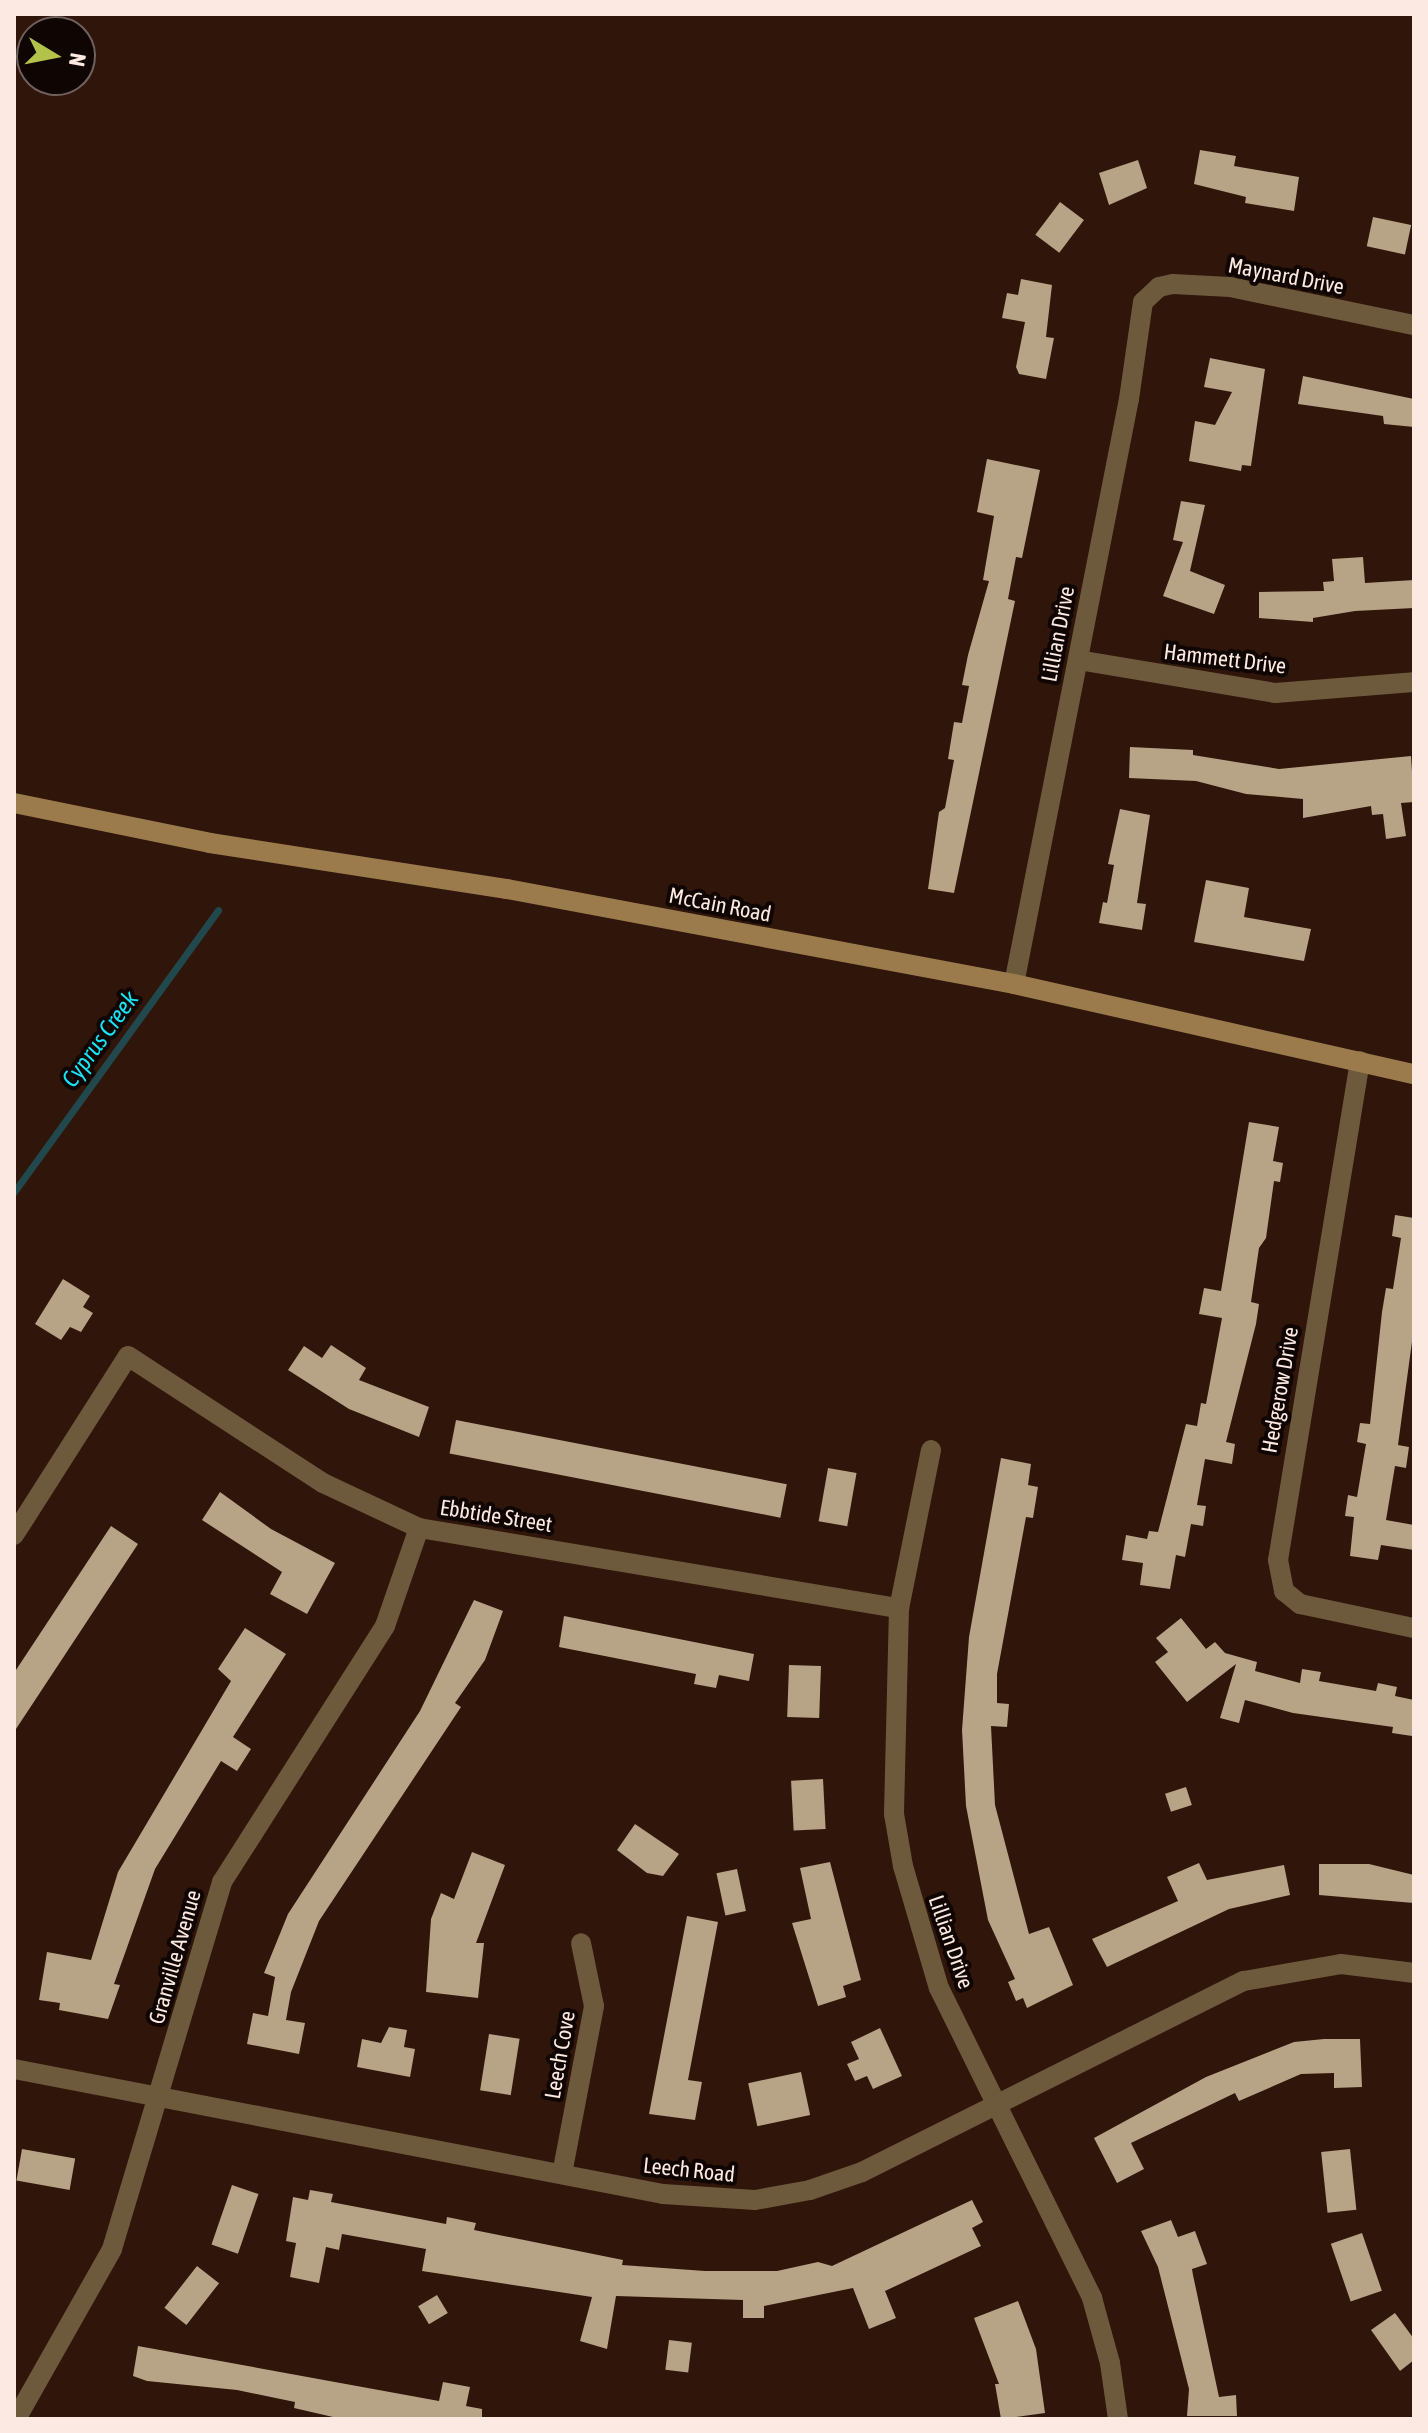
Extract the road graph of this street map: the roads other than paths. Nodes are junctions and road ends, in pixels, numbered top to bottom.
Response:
1 (1150, 293) joint
2 (1414, 325) edge
3 (1078, 660) junction
4 (1414, 682) edge
5 (14, 803) edge
6 (1014, 984) junction
7 (1360, 1061) junction
8 (1414, 1074) edge
9 (931, 1450) dead end
10 (419, 1528) junction
11 (14, 1535) edge
12 (899, 1608) junction
13 (1414, 1628) edge
14 (581, 1943) dead end
15 (1414, 1973) edge
16 (14, 2069) edge
17 (158, 2101) junction
18 (996, 2104) junction
19 (562, 2174) junction
20 (18, 2419) edge
21 (1118, 2419) edge

1 - 2 street, Maynard Drive
1 - 3 street, Lillian Drive
3 - 4 street, Hammett Drive
3 - 6 street, Lillian Drive
5 - 6 street, McCain Road
6 - 7 street, McCain Road
7 - 8 street, McCain Road
7 - 13 street, Hedgerow Drive
9 - 12 street, Lillian Drive
10 - 11 street, Ebbtide Street
10 - 12 street, Ebbtide Street
10 - 17 street, Granville Avenue
12 - 18 street, Lillian Drive
14 - 19 street, Leech Cove
15 - 18 street, Leech Road
16 - 17 street, Leech Road
17 - 19 street, Leech Road
17 - 20 street, Granville Avenue
18 - 19 street, Leech Road
18 - 21 street, Lillian Drive

